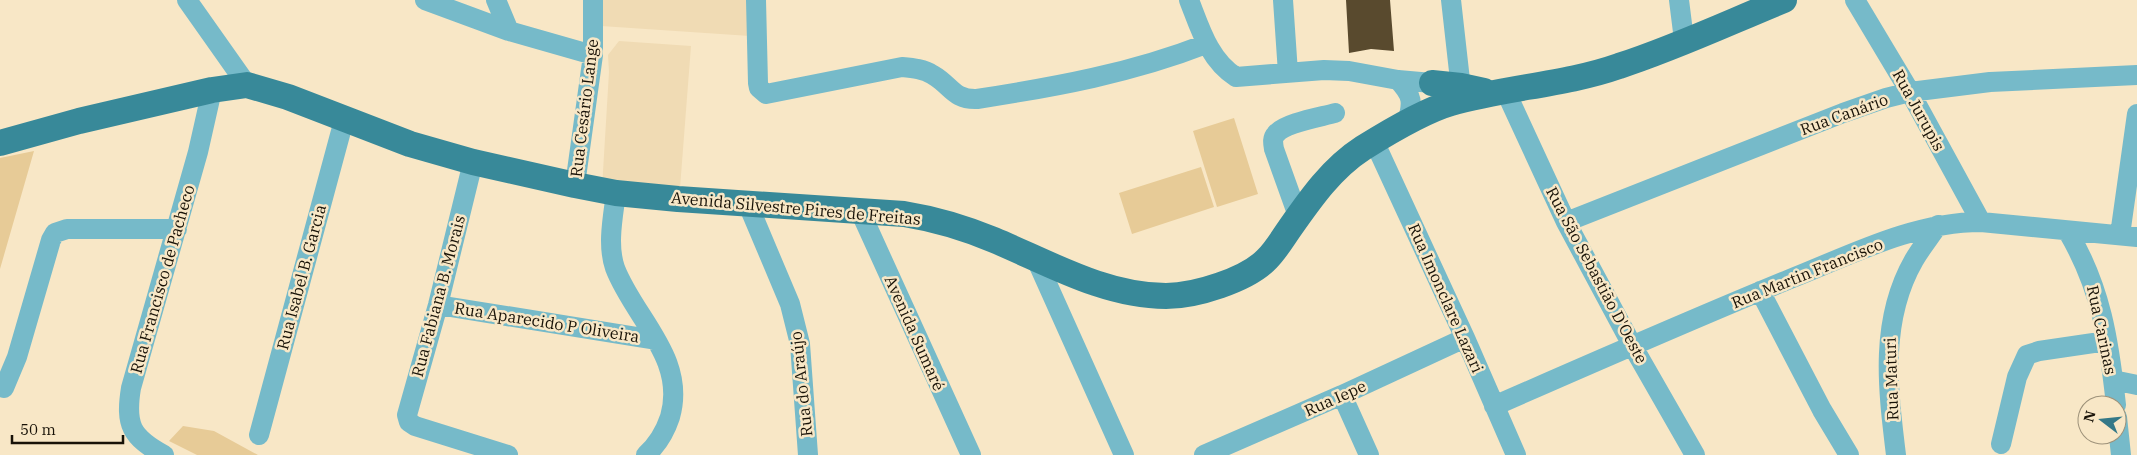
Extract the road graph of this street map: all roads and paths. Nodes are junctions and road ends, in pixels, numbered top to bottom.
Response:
1 (187, 0) edge
2 (425, 0) edge
3 (496, 0) edge
4 (593, 0) edge
5 (756, 0) edge
6 (1189, 0) edge
7 (1283, 0) edge
8 (1451, 0) edge
9 (1679, 0) edge
10 (1784, 0) edge
11 (1856, 0) edge
12 (509, 31) junction
13 (1684, 40) junction
14 (1206, 44) junction
15 (593, 55) junction
16 (1288, 72) junction
17 (2137, 75) edge
18 (1398, 80) junction
19 (1432, 82) joint
20 (247, 85) junction
21 (212, 90) junction
22 (1498, 92) junction
23 (1910, 92) junction
24 (1456, 97) junction
25 (1335, 113) dead end
26 (2137, 114) edge
27 (344, 120) junction
28 (1407, 123) junction
29 (1374, 141) junction
30 (0, 143) edge
31 (473, 162) junction
32 (574, 186) junction
33 (616, 193) junction
34 (747, 202) junction
35 (860, 211) junction
36 (1298, 216) junction
37 (1566, 222) junction
38 (1981, 222) junction
39 (1938, 225) junction
40 (177, 228) junction
41 (2068, 232) junction
42 (2128, 236) edge
43 (1036, 259) junction
44 (1760, 292) junction
45 (438, 305) junction
46 (1465, 338) junction
47 (656, 340) junction
48 (2107, 341) junction
49 (1632, 345) junction
50 (2113, 380) junction
51 (2137, 385) edge
52 (4, 388) dead end
53 (1342, 395) junction
54 (2115, 395) edge
55 (1494, 406) junction
56 (259, 435) dead end
57 (2000, 444) dead end
58 (164, 455) edge
59 (508, 455) edge
60 (646, 455) edge
61 (808, 455) edge
62 (971, 455) edge
63 (1124, 455) edge
64 (1204, 455) edge
65 (1369, 455) edge
66 (1516, 455) edge
67 (1696, 455) edge
68 (1849, 455) edge
69 (1896, 455) edge

1 - 20 street
2 - 12 street
3 - 12 street
4 - 15 street, Rua Cesário Lange
5 - 14 street
6 - 14 street
7 - 16 street
8 - 24 street
9 - 13 street
10 - 13 main road
11 - 23 street, Rua Jurupis
12 - 15 street
13 - 22 main road
14 - 16 street
15 - 32 street, Rua Cesário Lange
16 - 18 street
17 - 23 street, Rua Canário
18 - 19 street
18 - 28 street
19 - 24 main road
20 - 21 main road, Avenida Silvestre Pires de Freitas
20 - 27 main road, Avenida Silvestre Pires de Freitas
21 - 30 main road, Avenida Silvestre Pires de Freitas
21 - 40 street, Rua Francisco de Pacheco
22 - 24 main road
22 - 37 street, Rua São Sebastião D'Oeste
23 - 37 street, Rua Canário
23 - 38 street, Rua Jurupis
24 - 28 main road, Avenida Silvestre Pires de Freitas
25 - 36 street
26 - 42 street
27 - 31 main road, Avenida Silvestre Pires de Freitas
27 - 56 street, Rua Isabel B. Garcia
28 - 29 main road, Avenida Silvestre Pires de Freitas
29 - 36 main road, Avenida Silvestre Pires de Freitas
29 - 46 street, Rua Imonclare Lazari
31 - 32 main road, Avenida Silvestre Pires de Freitas
31 - 45 street, Rua Fabiana B. Morais
32 - 33 main road, Avenida Silvestre Pires de Freitas
33 - 34 main road, Avenida Silvestre Pires de Freitas
33 - 47 street
34 - 35 main road, Avenida Silvestre Pires de Freitas
34 - 61 street, Rua do Araújo
35 - 43 main road, Avenida Silvestre Pires de Freitas
35 - 62 street, Avenida Sumaré
36 - 43 main road, Avenida Silvestre Pires de Freitas
37 - 49 street, Rua São Sebastião D'Oeste
38 - 39 street, Rua Martin Francisco
38 - 41 street, Rua Martin Francisco
39 - 44 street, Rua Martin Francisco
39 - 69 street, Rua Maturi
40 - 52 street
40 - 58 street, Rua Francisco de Pacheco
41 - 42 street, Rua Martin Francisco
41 - 48 street, Rua Carinas
43 - 63 street
44 - 49 street, Rua Martin Francisco
44 - 68 street
45 - 47 street, Rua Aparecido P Oliveira
45 - 59 street, Rua Fabiana B. Morais
46 - 53 street, Rua Iepe
46 - 55 street, Rua Imonclare Lazari
47 - 60 street
48 - 50 street, Rua Carinas
48 - 57 street
49 - 55 street, Rua Martin Francisco
49 - 67 street, Rua São Sebastião D'Oeste
50 - 51 street
50 - 54 street, Rua Carinas
53 - 64 street, Rua Iepe
53 - 65 street
55 - 66 street, Rua Imonclare Lazari

